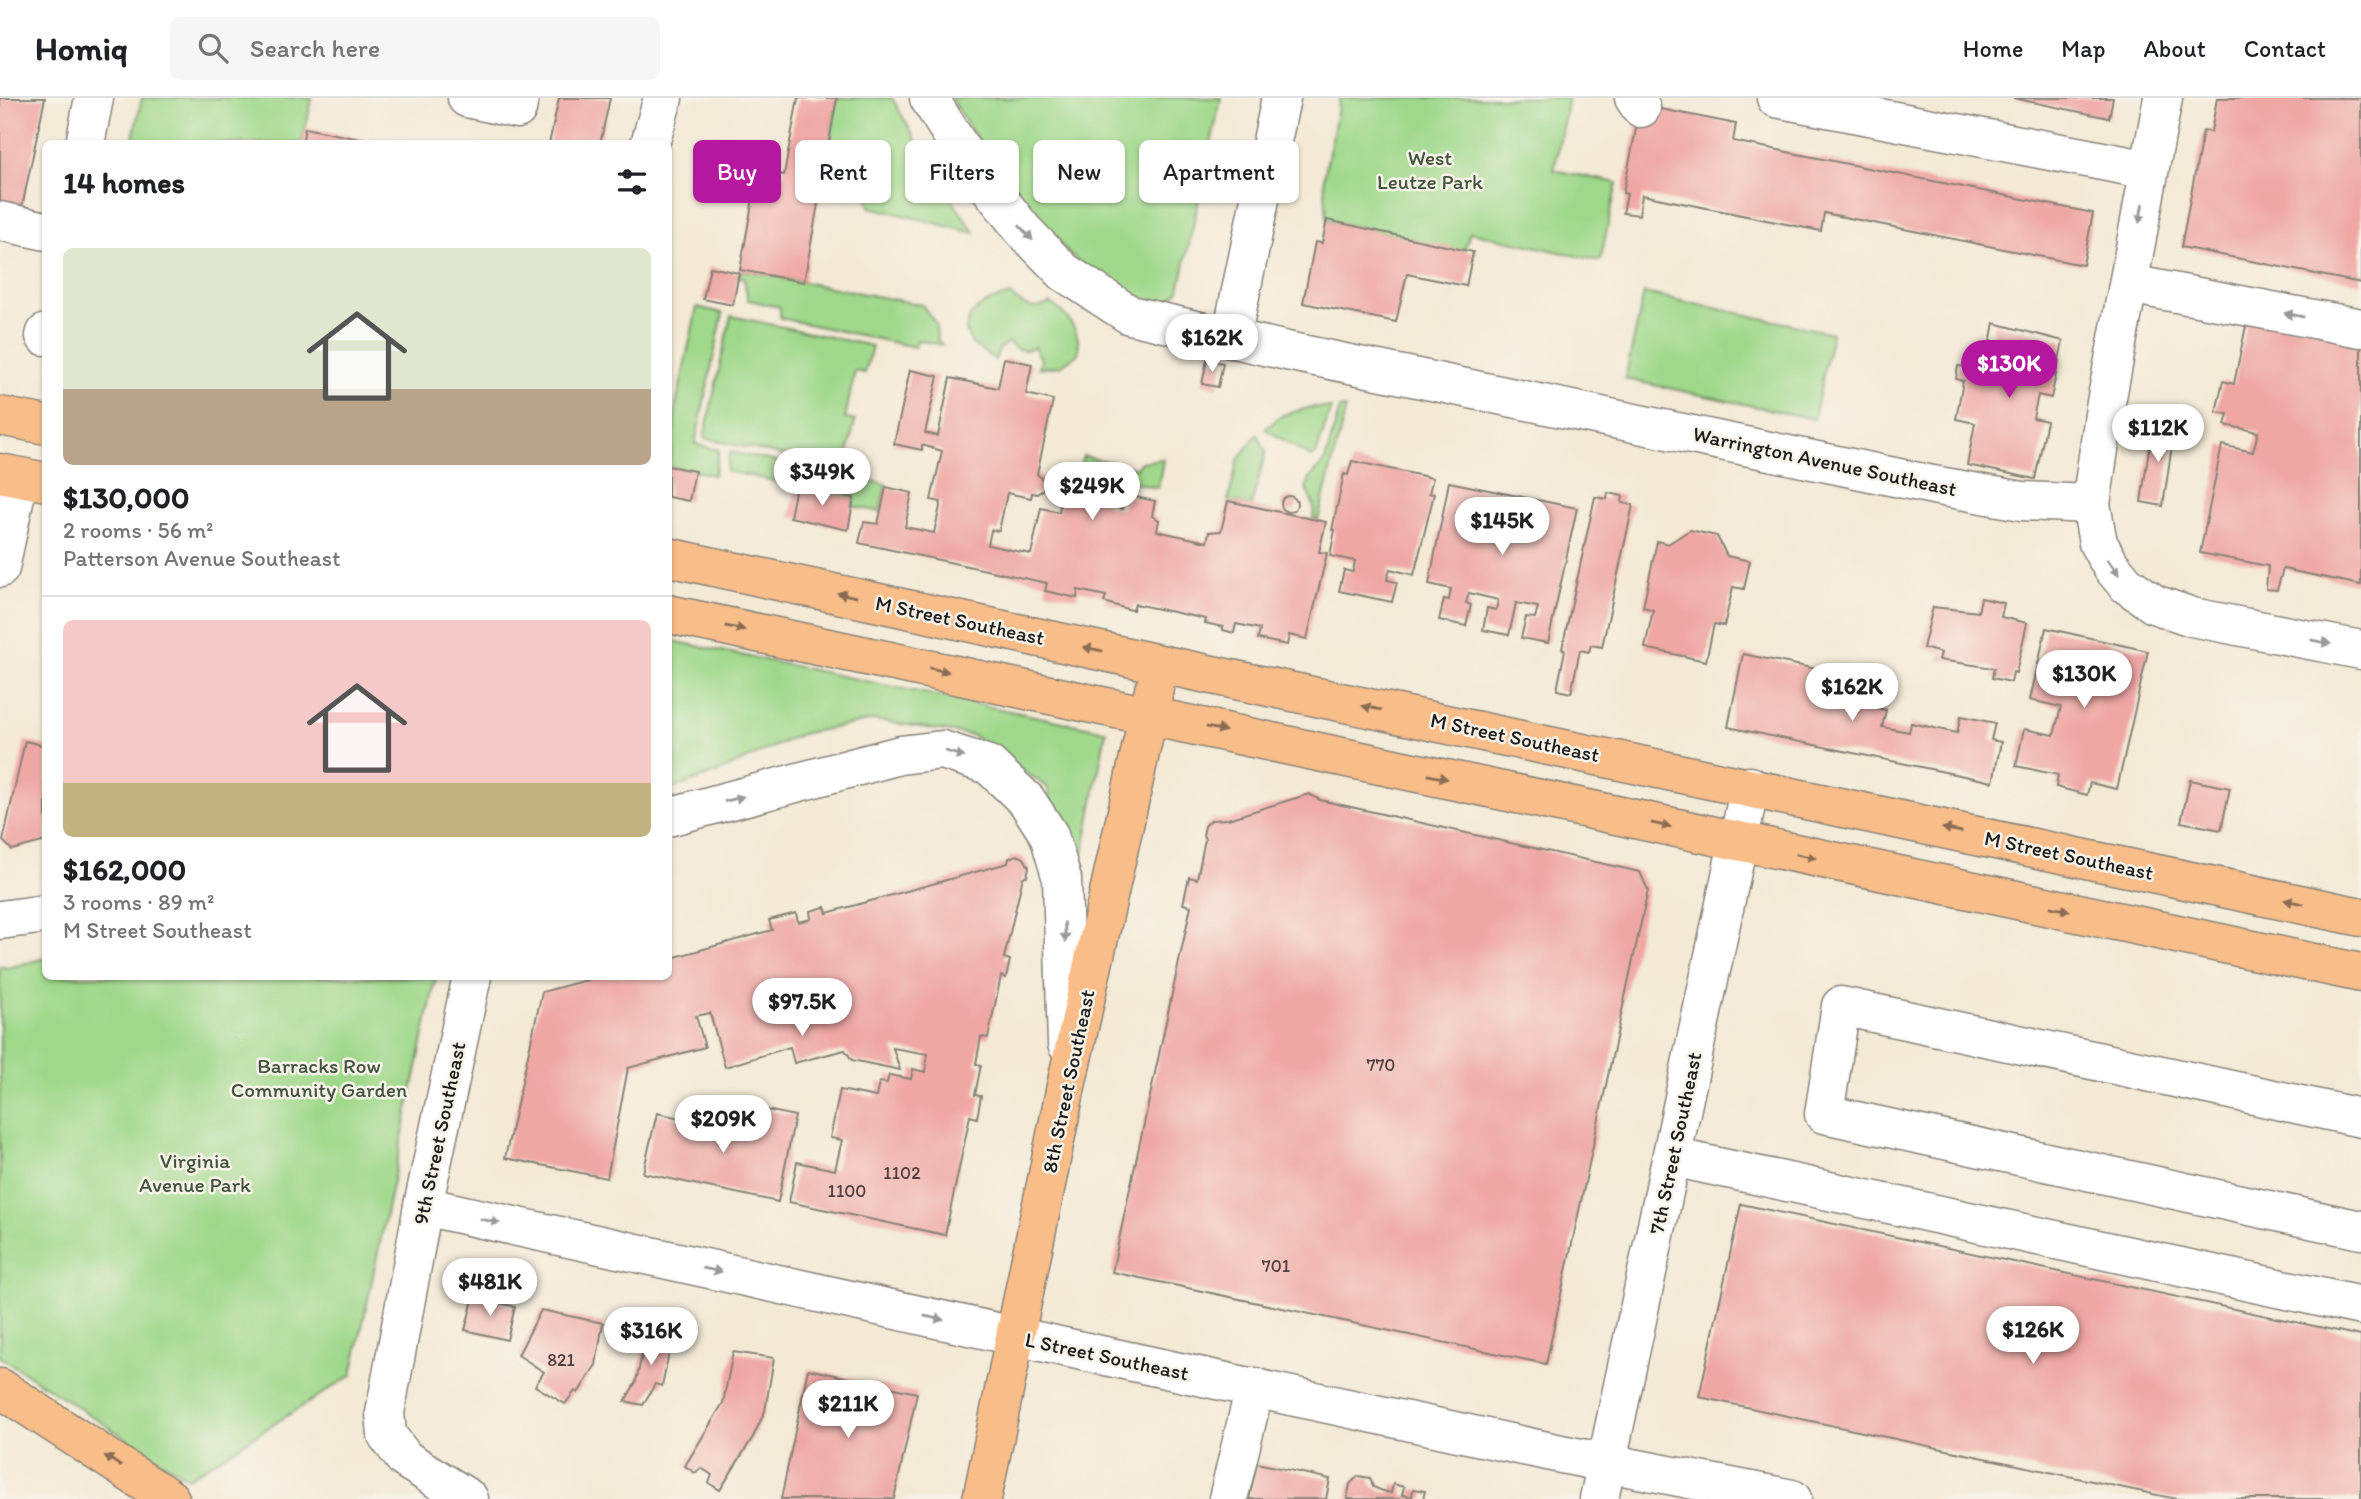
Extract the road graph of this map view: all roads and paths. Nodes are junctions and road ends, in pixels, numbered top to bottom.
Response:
1 (94, 98) edge
2 (467, 98) edge
3 (519, 98) edge
4 (663, 98) edge
5 (929, 98) edge
6 (1280, 98) edge
7 (1776, 98) edge
8 (2163, 98) edge
9 (86, 140) edge
10 (652, 140) edge
11 (2149, 170) junction
12 (0, 221) edge
13 (42, 230) edge
14 (2129, 284) junction
15 (2361, 328) edge
16 (1231, 339) junction
17 (0, 416) edge
18 (42, 424) edge
19 (21, 478) edge
20 (2091, 504) junction
21 (672, 558) edge
22 (0, 568) edge
23 (672, 615) edge
24 (2361, 650) edge
25 (1160, 664) junction
26 (1149, 715) junction
27 (1750, 786) junction
28 (672, 816) edge
29 (1739, 841) junction
30 (42, 915) edge
31 (2361, 917) edge
32 (0, 920) edge
33 (2361, 973) edge
34 (471, 980) edge
35 (1066, 1086) junction
36 (2361, 1118) edge
37 (1672, 1157) junction
38 (423, 1206) junction
39 (2361, 1230) edge
40 (2361, 1306) edge
41 (1014, 1336) junction
42 (1255, 1387) junction
43 (0, 1388) edge
44 (1608, 1461) junction
45 (170, 1499) edge
46 (469, 1499) edge
47 (982, 1499) edge
48 (1228, 1499) edge
49 (1599, 1499) edge
50 (1792, 1499) edge

1 - 9 street
2 - 3 street
4 - 10 street
5 -> 16 street, Warrington Avenue Southeast
6 - 16 street
7 - 11 street
8 - 11 street
11 -> 14 street
12 - 13 street
15 -> 14 street
14 - 20 street
16 - 20 street, Warrington Avenue Southeast
17 - 18 main road
19 - 22 street
20 -> 24 street
25 -> 21 main road, M Street Southeast
23 -> 26 main road
25 - 26 main road, 8th Street Southeast
27 -> 25 main road, M Street Southeast
26 -> 29 main road
26 - 35 main road, 8th Street Southeast
27 - 29 street, 7th Street Southeast
31 -> 27 main road, M Street Southeast
28 -> 35 street
29 -> 33 main road
29 - 37 street, 7th Street Southeast
30 - 32 street
34 - 38 street, 9th Street Southeast
35 - 41 main road, 8th Street Southeast
36 - 39 street
37 - 40 street
37 - 44 street, 7th Street Southeast
38 -> 41 street, L Street Southeast
38 - 46 street, 9th Street Southeast
41 - 42 street, L Street Southeast
41 - 47 main road, 8th Street Southeast
42 - 44 street, L Street Southeast
42 - 48 street
45 -> 43 main road
44 - 49 street, 7th Street Southeast
44 - 50 street, L Street Southeast

